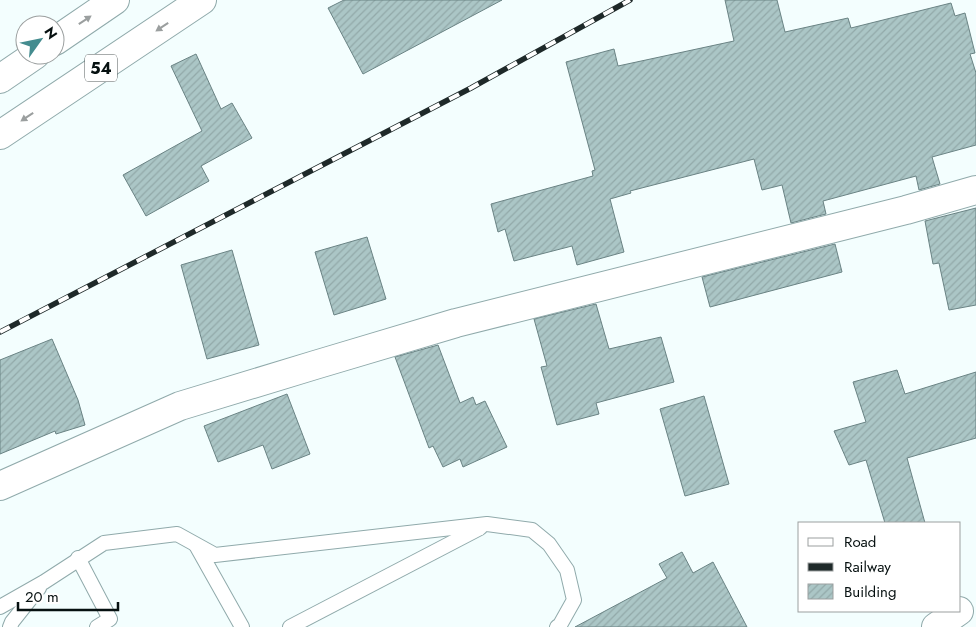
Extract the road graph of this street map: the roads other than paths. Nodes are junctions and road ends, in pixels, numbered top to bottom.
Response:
1 (115, 0) edge
2 (202, 0) edge
3 (65, 34) edge
4 (20, 65) edge
5 (0, 79) edge
6 (0, 135) edge
7 (976, 190) edge
8 (0, 486) edge
9 (487, 524) junction
10 (196, 545) junction
11 (78, 558) junction
12 (44, 582) junction
13 (976, 598) edge
14 (0, 607) edge
15 (961, 609) edge
16 (956, 612) edge
17 (10, 627) edge
18 (97, 627) edge
19 (242, 627) edge
20 (290, 627) edge
21 (557, 627) edge
22 (936, 627) edge

3 -> 1 main road
2 -> 6 main road, 54
4 - 5 main road
7 - 8 main road
9 - 10 lane
9 - 20 lane
9 - 21 lane
10 - 11 lane
10 - 19 lane
11 - 12 lane
11 - 18 lane
12 - 14 lane
12 - 17 lane
13 - 15 main road
16 - 22 main road

